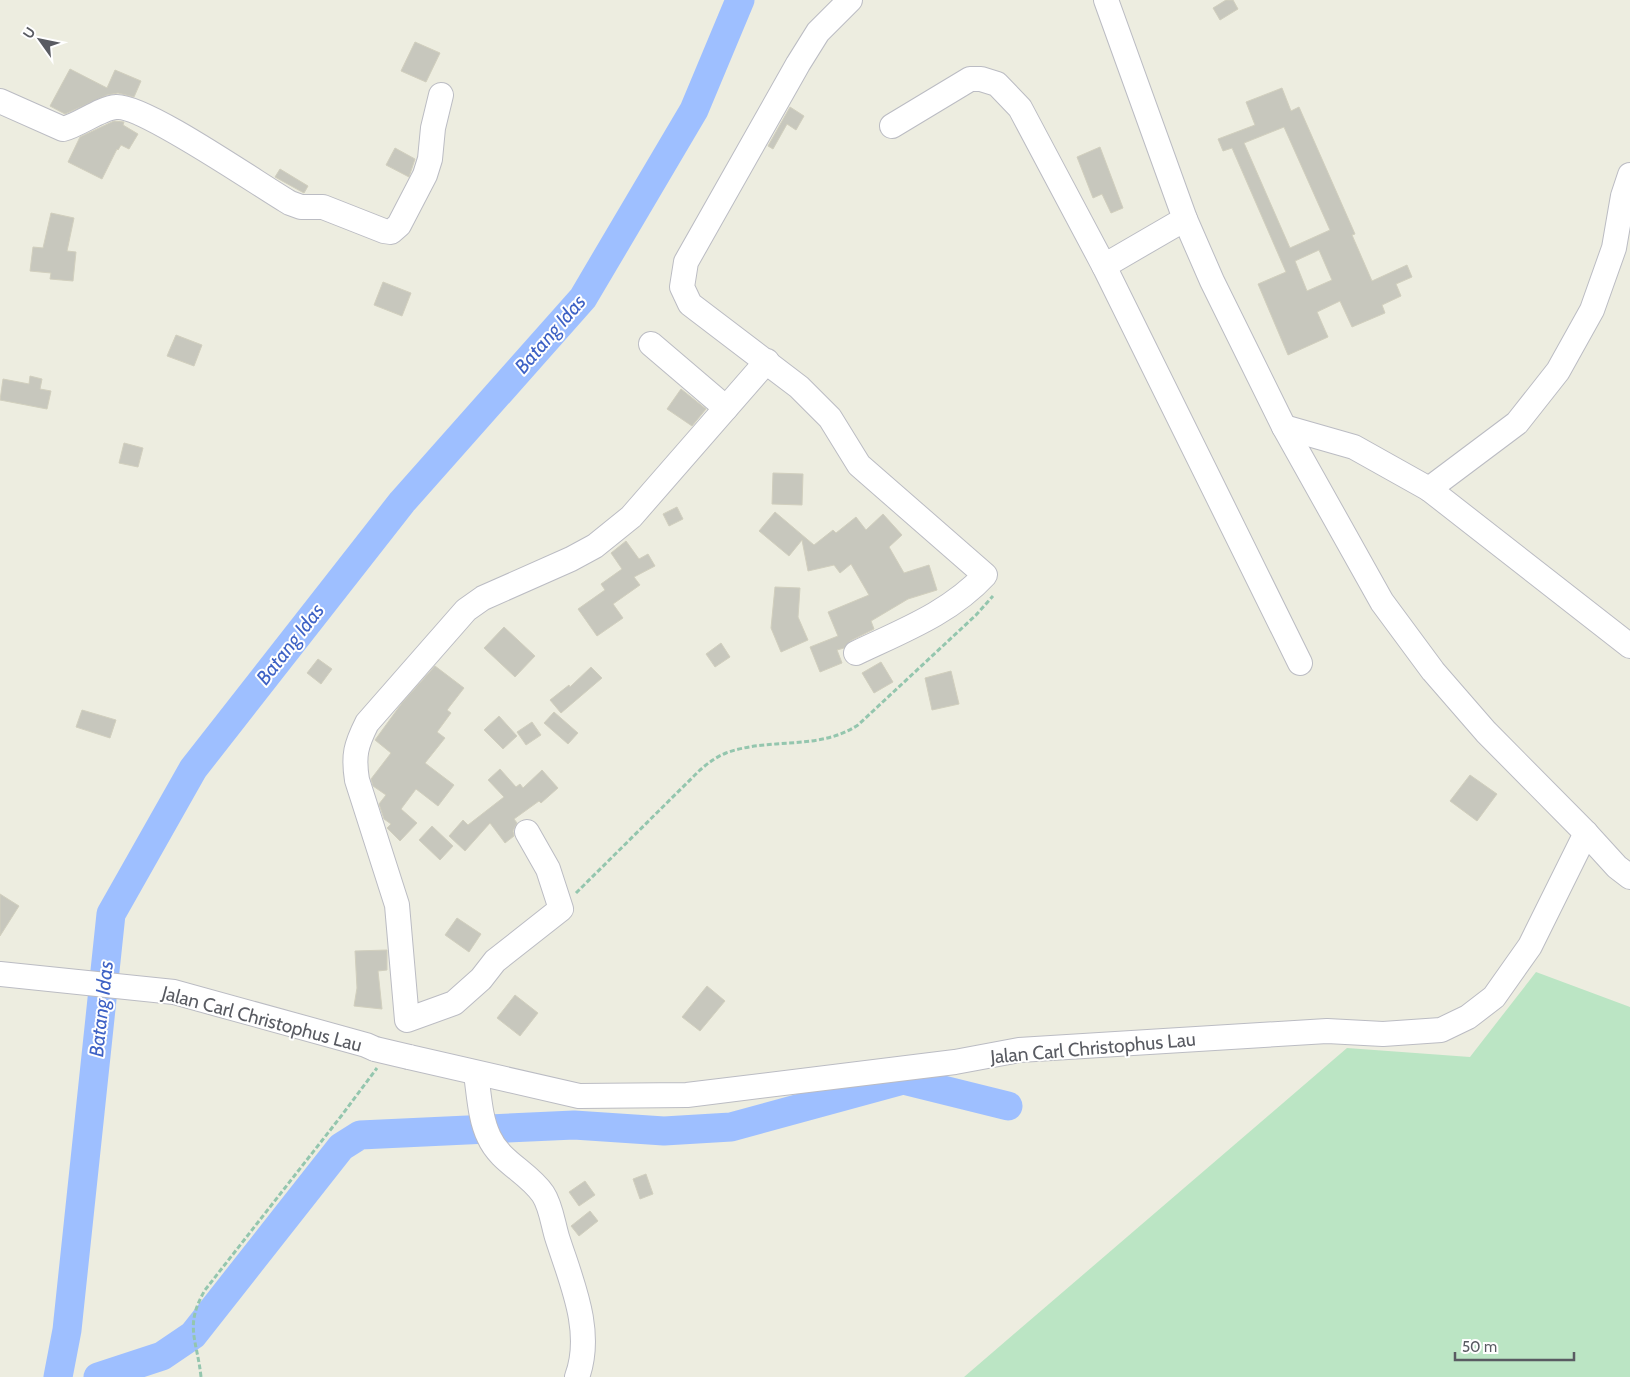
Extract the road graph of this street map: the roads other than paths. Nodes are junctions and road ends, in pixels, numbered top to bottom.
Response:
1 (850, 0) edge
2 (1106, 0) edge
3 (441, 95) dead end
4 (0, 101) edge
5 (892, 126) dead end
6 (1630, 175) edge
7 (1186, 219) junction
8 (1104, 266) junction
9 (651, 344) dead end
10 (767, 361) junction
11 (726, 408) junction
12 (1284, 427) junction
13 (1429, 489) junction
14 (1630, 646) edge
15 (856, 653) dead end
16 (1300, 663) dead end
17 (527, 832) dead end
18 (1586, 833) junction
19 (1630, 877) edge
20 (0, 974) edge
21 (476, 1074) junction
22 (577, 1377) edge

1 - 10 street
2 - 7 street
3 - 4 street
5 - 8 street
6 - 13 street
7 - 8 street
7 - 12 street
8 - 16 street
9 - 11 street
10 - 11 street
10 - 15 street
11 - 17 street
12 - 13 street
12 - 18 street
13 - 14 street
18 - 19 street
18 - 21 street, Jalan Carl Christophus Lau
20 - 21 street, Jalan Carl Christophus Lau, bridge
21 - 22 street

